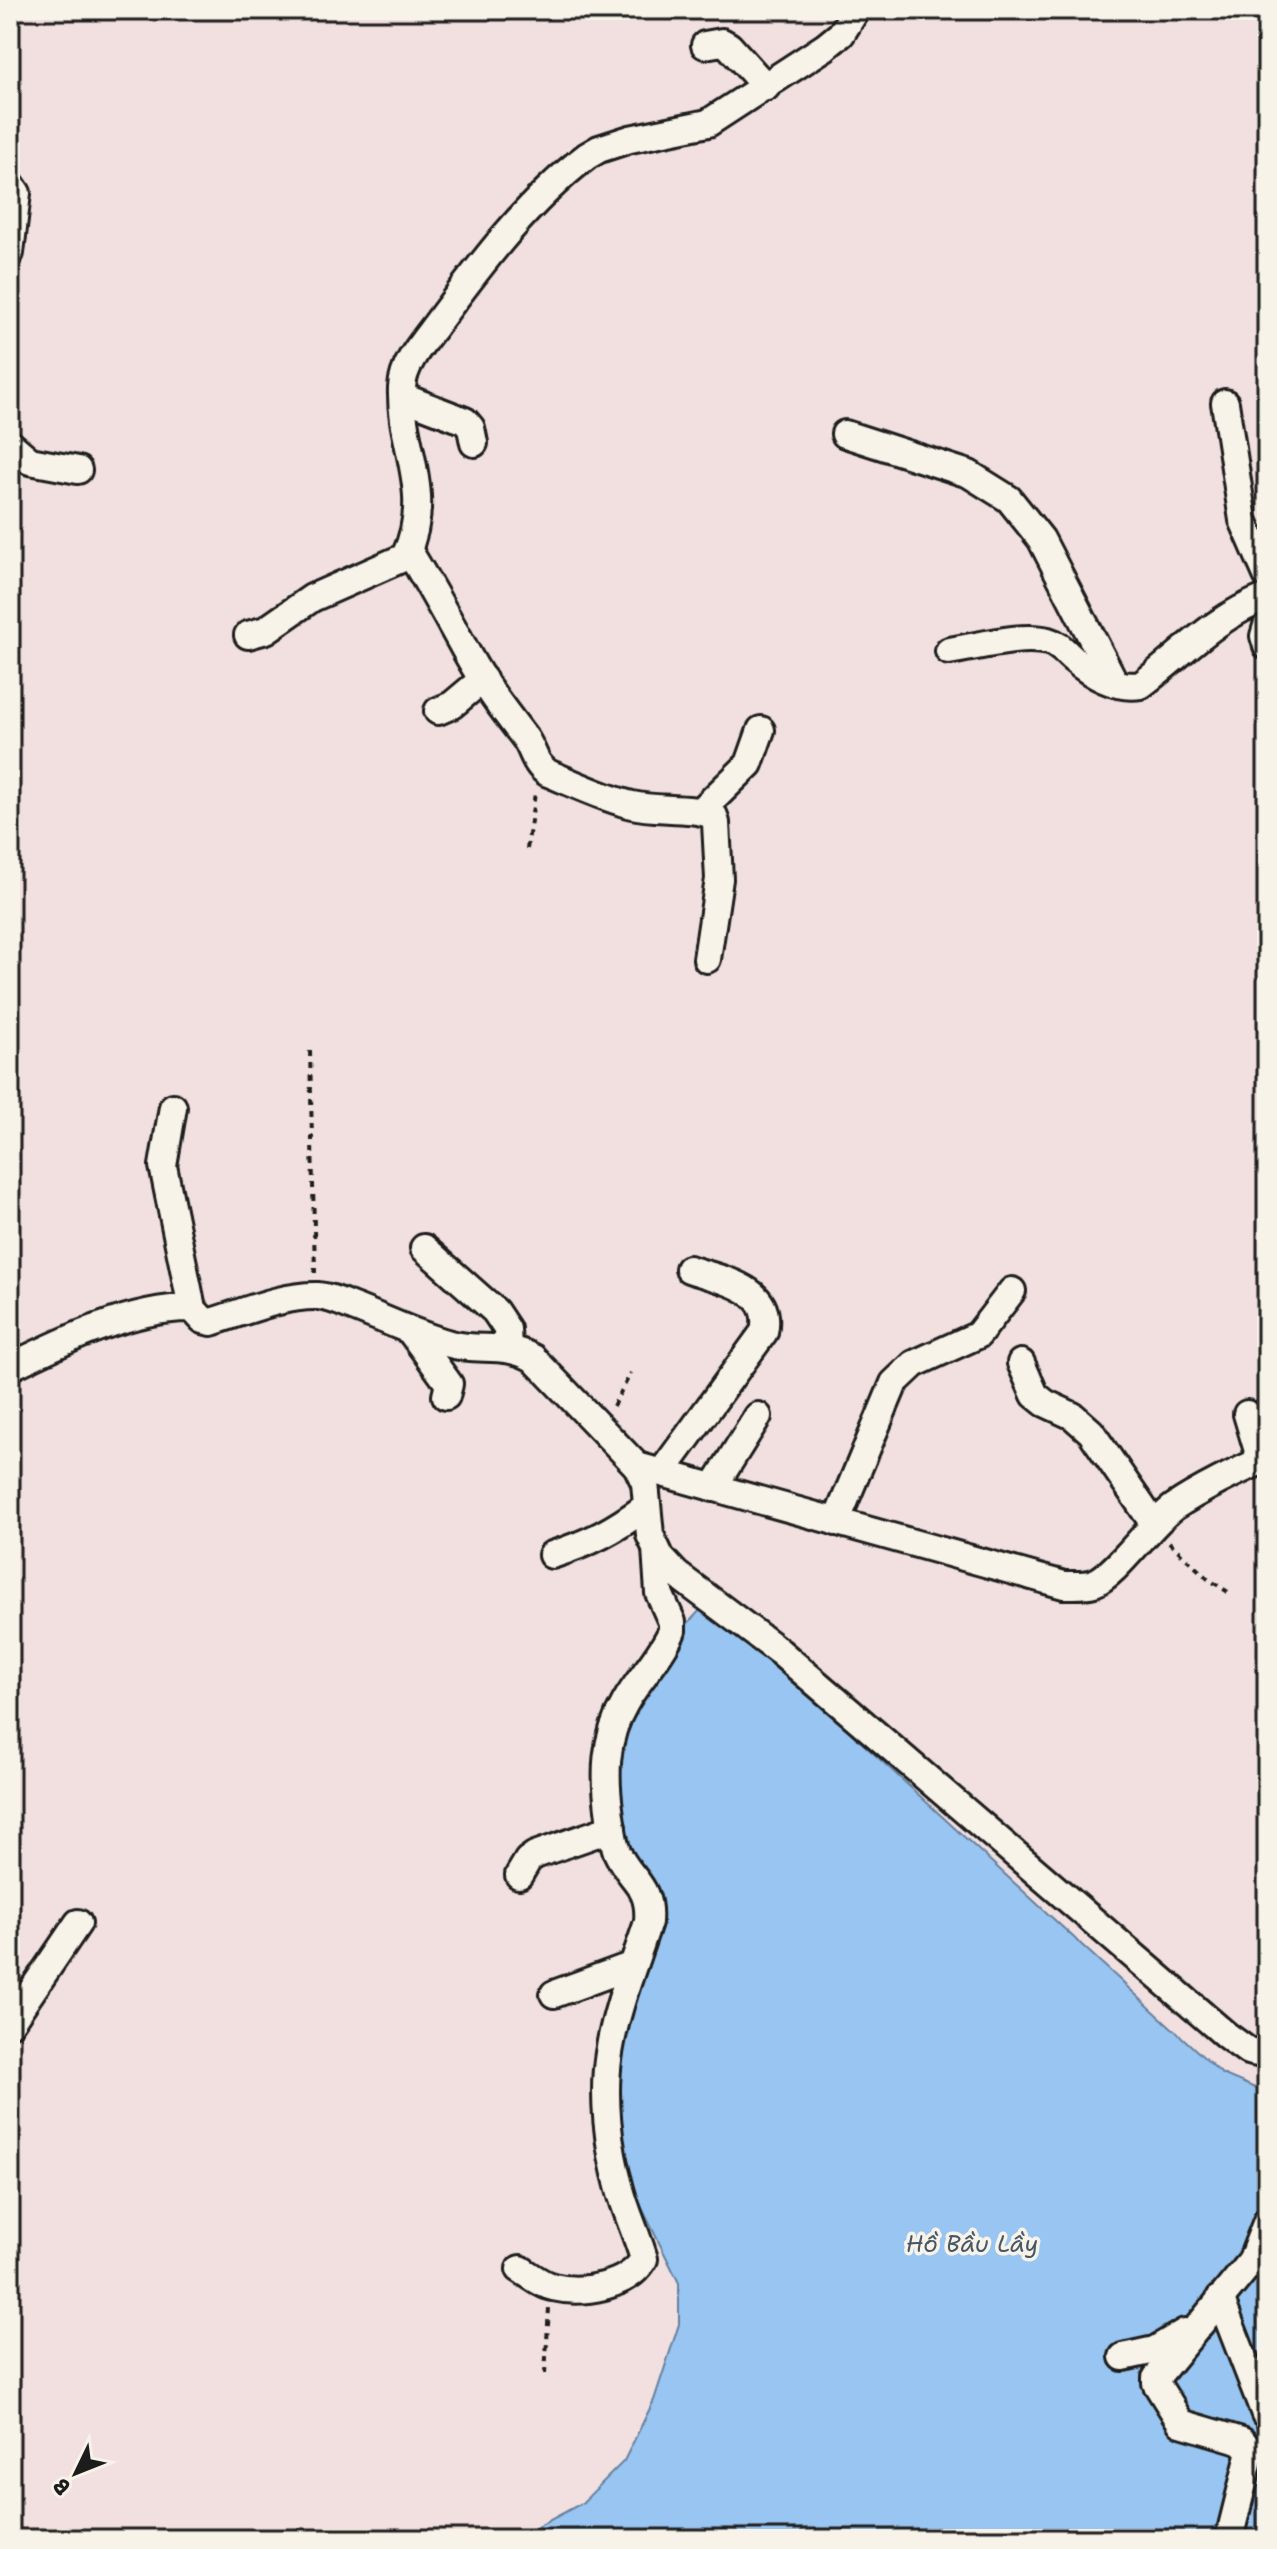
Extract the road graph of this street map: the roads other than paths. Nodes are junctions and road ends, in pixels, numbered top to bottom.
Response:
1 (859, 11) edge
2 (705, 45) dead end
3 (766, 87) junction
4 (10, 183) edge
5 (10, 253) edge
6 (403, 397) junction
7 (1225, 403) dead end
8 (845, 434) dead end
9 (474, 443) dead end
10 (10, 444) edge
11 (78, 470) dead end
12 (408, 550) junction
13 (1267, 575) edge
14 (1267, 597) edge
15 (1267, 626) edge
16 (248, 635) dead end
17 (1267, 646) edge
18 (949, 651) dead end
19 (483, 679) junction
20 (1115, 683) junction
21 (438, 711) dead end
22 (761, 730) dead end
23 (702, 810) junction
24 (707, 959) dead end
25 (173, 1107) dead end
26 (424, 1248) dead end
27 (689, 1269) dead end
28 (1012, 1291) dead end
29 (192, 1308) junction
30 (411, 1332) junction
31 (508, 1348) junction
32 (1021, 1363) dead end
33 (10, 1367) edge
34 (446, 1396) dead end
35 (1247, 1414) dead end
36 (758, 1416) dead end
37 (1264, 1460) edge
38 (649, 1469) junction
39 (713, 1488) junction
40 (647, 1506) junction
41 (836, 1522) junction
42 (1154, 1524) junction
43 (656, 1548) junction
44 (552, 1555) dead end
45 (612, 1828) junction
46 (519, 1875) dead end
47 (78, 1923) dead end
48 (633, 1965) junction
49 (554, 1994) dead end
50 (10, 2023) edge
51 (1267, 2055) edge
52 (1267, 2221) edge
53 (520, 2269) dead end
54 (1212, 2308) junction
55 (1123, 2357) dead end
56 (1265, 2414) edge
57 (1235, 2535) edge

1 - 3 street
2 - 3 street
3 - 6 street
4 - 5 street
6 - 9 street
6 - 12 street
7 - 13 street
8 - 20 street
10 - 11 street
12 - 16 street
12 - 19 street
14 - 20 street
15 - 17 street
18 - 20 street
19 - 21 street
19 - 23 street
22 - 23 street
23 - 24 street
25 - 29 street
26 - 31 street
27 - 38 street
28 - 41 street
29 - 30 street
29 - 33 street
30 - 31 street
30 - 34 street
31 - 38 street
32 - 42 street
35 - 37 street
36 - 39 street
37 - 42 street
38 - 39 street
38 - 40 street
39 - 41 street
40 - 43 street
40 - 44 street
41 - 42 street
43 - 45 street
43 - 51 street
45 - 46 street
45 - 48 street
47 - 50 street
48 - 49 street
48 - 53 street
52 - 54 street
54 - 55 street
54 - 56 street
54 - 57 street

